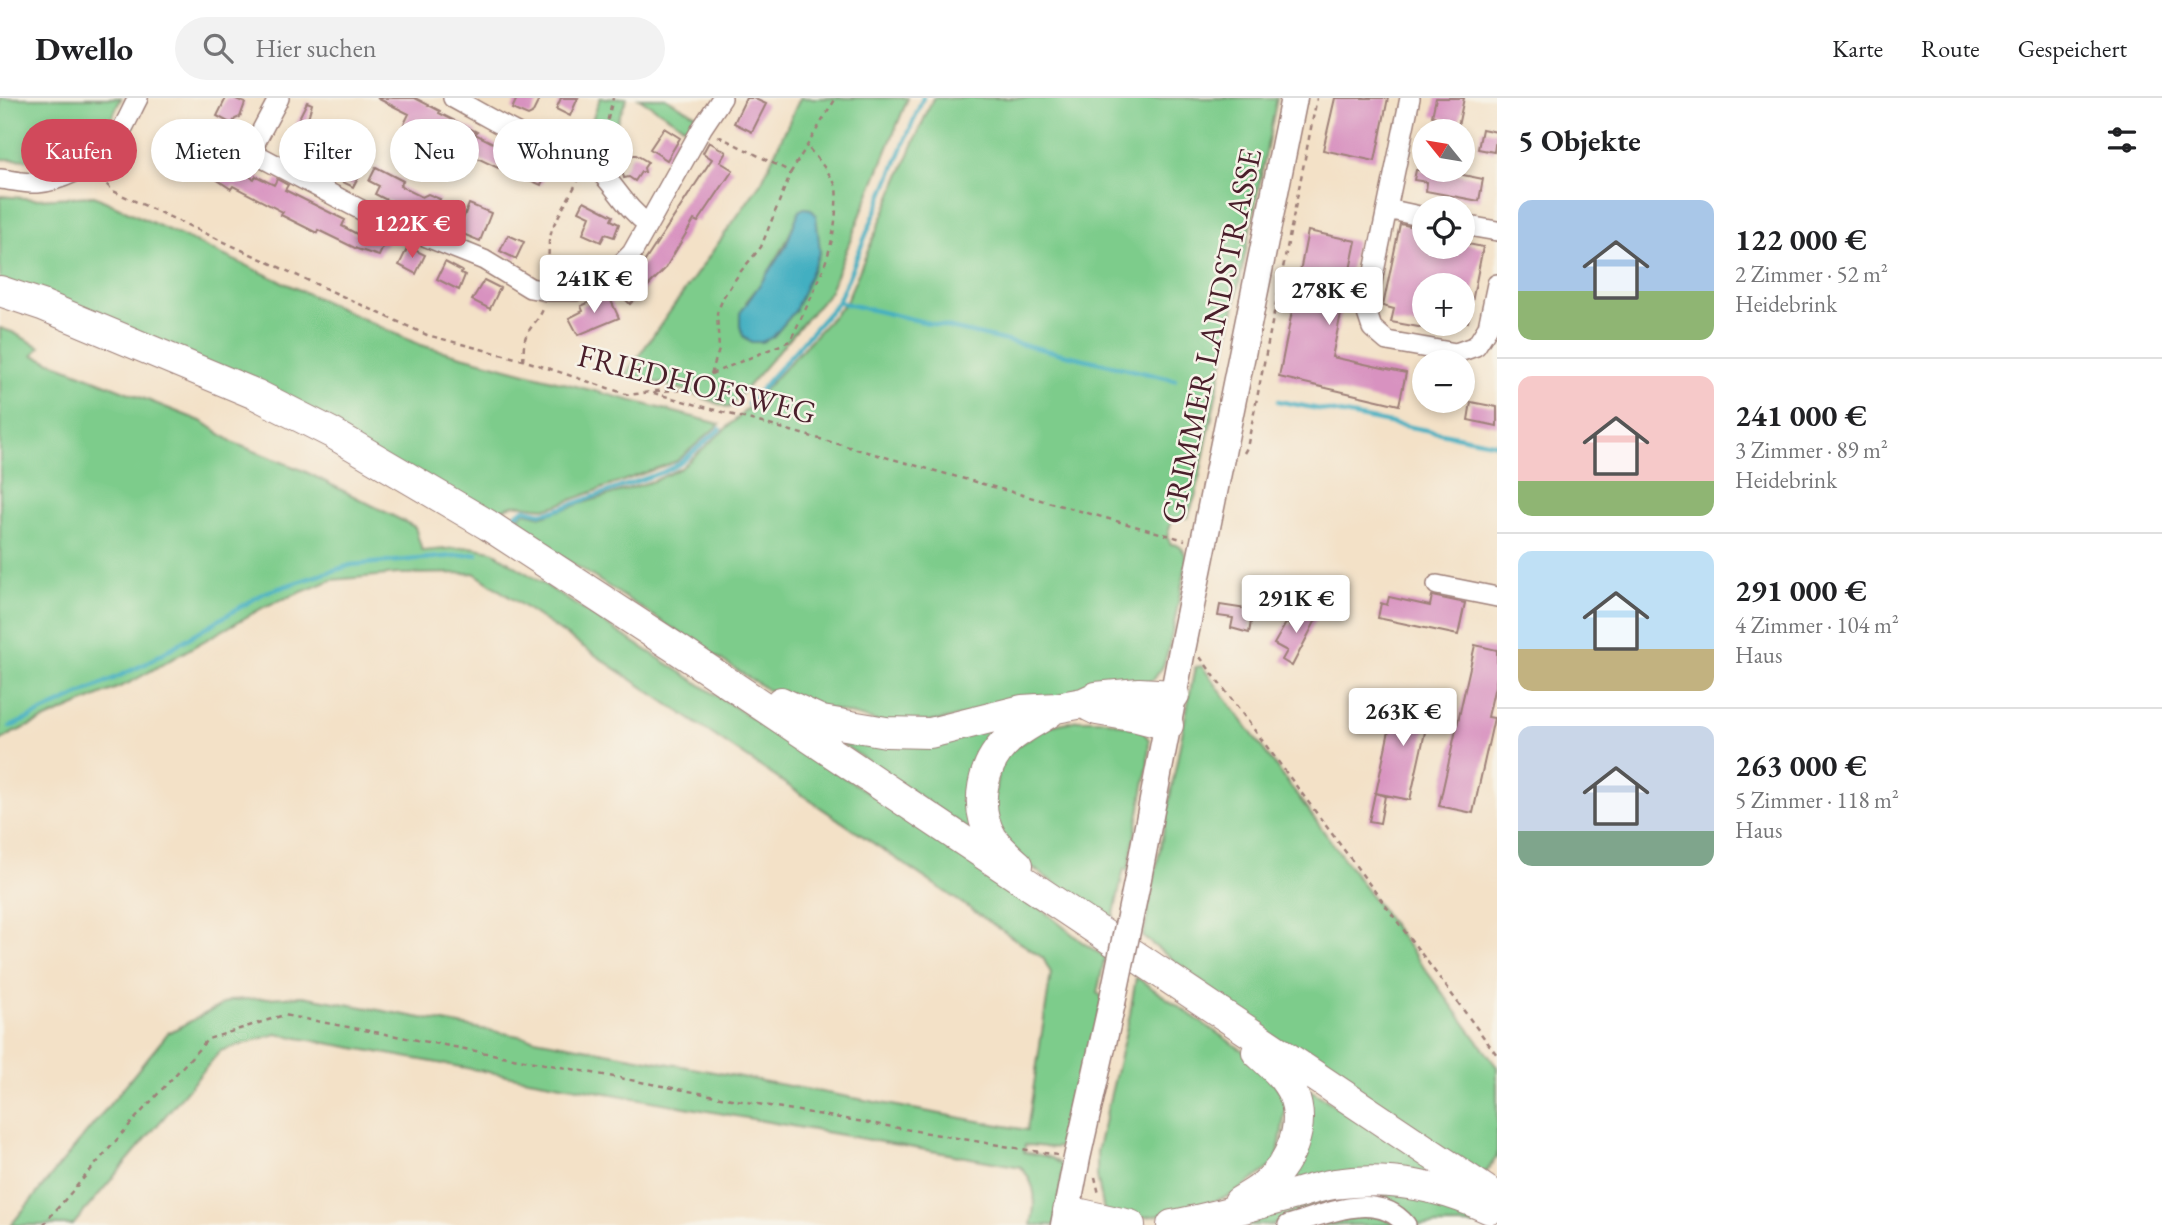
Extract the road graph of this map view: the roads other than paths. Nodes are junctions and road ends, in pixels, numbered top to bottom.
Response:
1 (138, 98) edge
2 (279, 98) edge
3 (453, 98) edge
4 (722, 98) edge
5 (1294, 98) edge
6 (1410, 98) edge
7 (0, 179) edge
8 (1387, 209) junction
9 (1412, 214) edge
10 (648, 224) junction
11 (1475, 227) edge
12 (1497, 231) edge
13 (1497, 284) edge
14 (0, 291) edge
15 (1437, 585) dead end
16 (1497, 597) edge
17 (679, 650) junction
18 (1174, 695) junction
19 (1070, 706) junction
20 (1168, 725) junction
21 (1083, 923) junction
22 (1187, 991) junction
23 (1497, 1198) edge
24 (1224, 1212) junction
25 (1497, 1213) edge
26 (1066, 1218) edge
27 (1130, 1225) edge
28 (1172, 1225) edge
29 (1288, 1225) edge
30 (1406, 1225) edge

1 - 7 street
2 - 10 street
3 - 10 street
4 - 10 street
5 - 18 main road, GRIMMER LANDSTRASSE
6 - 8 street
8 - 9 street
8 - 13 street
11 - 12 street
14 - 17 highway
15 - 16 street
17 - 19 highway
17 - 21 highway
18 - 19 highway
18 - 20 main road, GRIMMER LANDSTRASSE
19 - 20 highway
19 - 21 highway
20 - 26 main road, GRIMMER LANDSTRASSE, bridge
21 - 22 highway
22 - 23 highway
22 - 24 highway
24 - 25 highway
24 - 28 highway
26 - 27 highway
29 - 30 street

